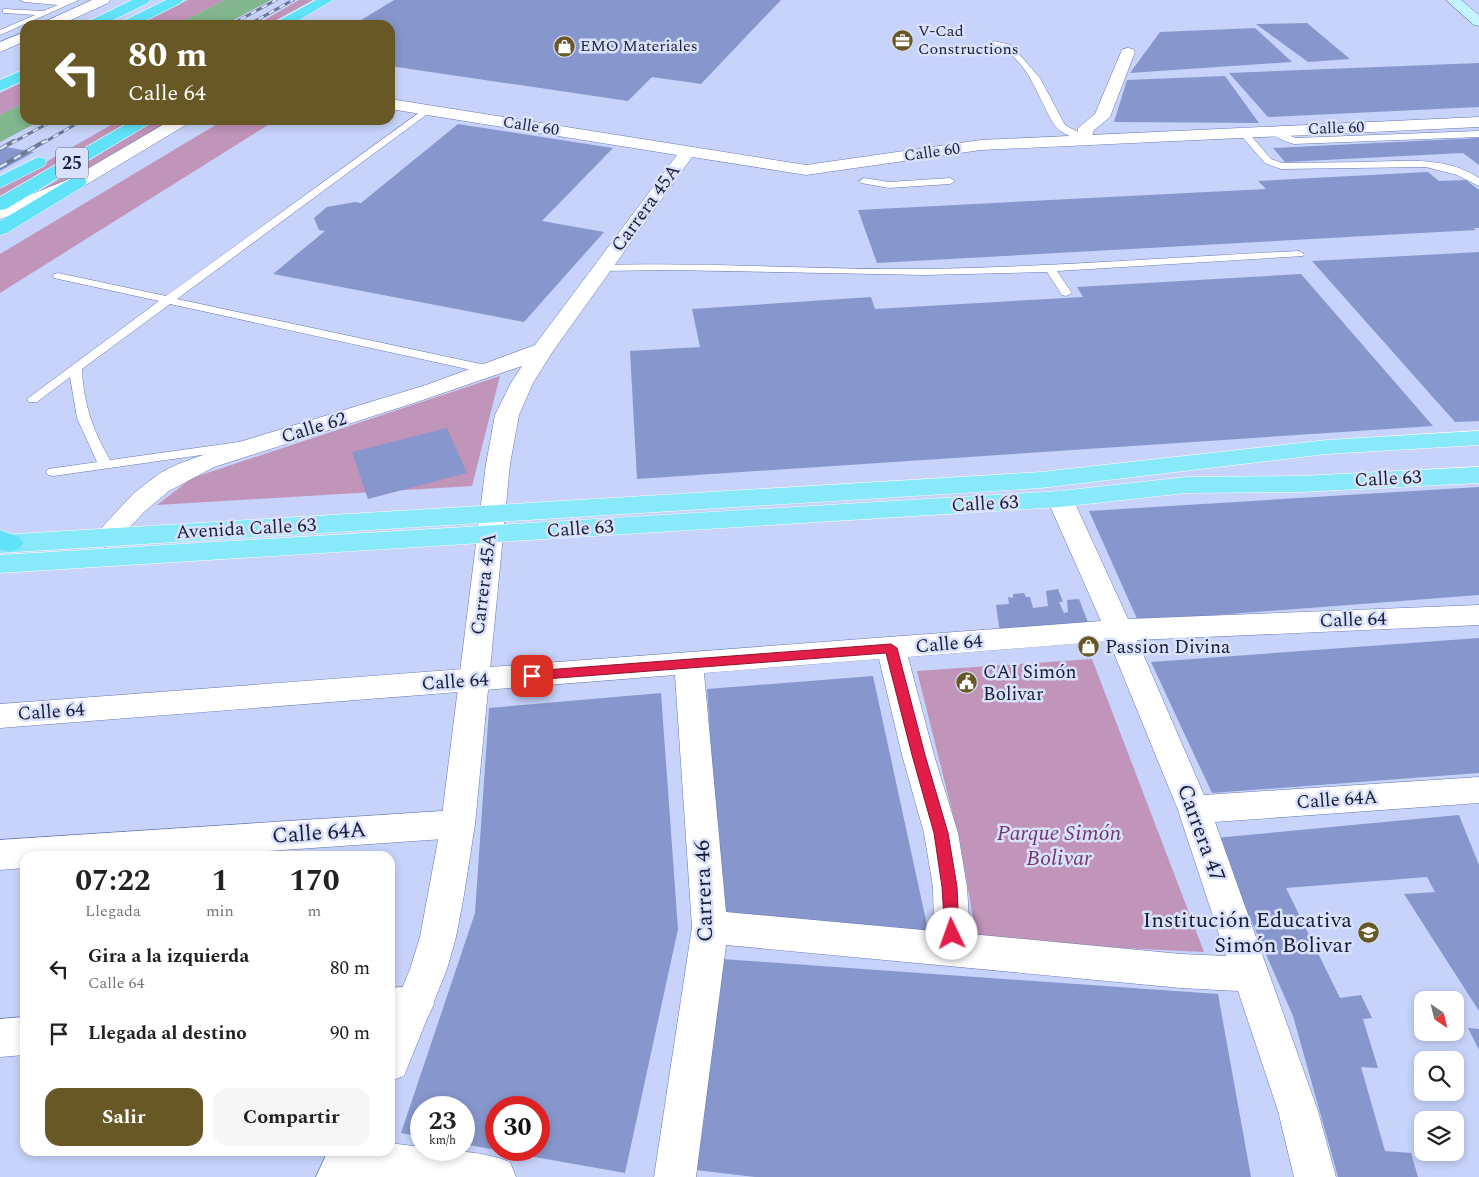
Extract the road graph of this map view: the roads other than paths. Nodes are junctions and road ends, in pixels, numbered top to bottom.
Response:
1 (24, 0) edge
2 (103, 0) edge
3 (144, 0) edge
4 (176, 0) edge
5 (326, 0) edge
6 (1453, 0) edge
7 (1465, 0) edge
8 (72, 2) edge
9 (11, 4) dead end
10 (340, 5) dead end
11 (3, 10) edge
12 (1479, 11) edge
13 (48, 19) edge
14 (102, 20) edge
15 (113, 20) edge
16 (135, 20) edge
17 (290, 20) edge
18 (314, 20) edge
19 (0, 22) edge
20 (1479, 22) edge
21 (20, 29) edge
22 (20, 30) edge
23 (0, 33) edge
24 (20, 33) edge
25 (997, 43) dead end
26 (0, 48) edge
27 (1128, 52) dead end
28 (20, 76) edge
29 (0, 86) edge
30 (395, 105) edge
31 (427, 110) junction
32 (1479, 122) edge
33 (136, 125) edge
34 (175, 125) edge
35 (1274, 131) junction
36 (1243, 132) junction
37 (1479, 134) edge
38 (1084, 140) junction
39 (688, 151) junction
40 (52, 154) dead end
41 (950, 180) dead end
42 (864, 181) dead end
43 (78, 182) junction
44 (0, 183) edge
45 (1479, 183) edge
46 (0, 205) edge
47 (0, 213) edge
48 (0, 229) edge
49 (1299, 254) dead end
50 (1049, 267) junction
51 (602, 268) junction
52 (58, 276) dead end
53 (1066, 293) dead end
54 (168, 300) junction
55 (543, 350) junction
56 (76, 368) junction
57 (490, 370) junction
58 (33, 399) dead end
59 (1479, 438) edge
60 (267, 442) junction
61 (1479, 456) edge
62 (106, 465) junction
63 (53, 472) dead end
64 (1479, 475) edge
65 (1186, 485) junction
66 (1060, 500) junction
67 (491, 524) junction
68 (105, 538) junction
69 (3, 548) edge
70 (1479, 615) edge
71 (1119, 630) junction
72 (891, 648) junction
73 (688, 664) junction
74 (473, 680) junction
75 (0, 716) edge
76 (1479, 791) edge
77 (1194, 810) junction
78 (458, 824) junction
79 (84, 851) edge
80 (20, 856) edge
81 (1, 857) edge
82 (710, 927) junction
83 (953, 950) junction
84 (1252, 974) junction
85 (402, 1005) edge
86 (20, 1036) edge
87 (0, 1038) edge
88 (395, 1038) edge
89 (345, 1161) edge
90 (495, 1177) edge
91 (675, 1177) edge
92 (1315, 1177) edge

1 - 8 lane
2 - 13 street
3 - 14 highway
3 - 15 highway
4 - 16 highway
5 - 17 highway
6 - 20 main road
7 - 12 main road
8 - 13 lane
9 - 11 lane
10 - 18 highway
11 - 13 lane
19 - 21 lane
22 - 23 lane
24 - 26 street
25 - 38 lane
27 - 38 street
28 - 29 highway
30 - 31 street, Calle 60
31 - 39 street, Calle 60
31 - 54 lane
32 - 35 street, Calle 60
33 - 46 highway, 25
34 - 43 street
35 - 36 street, Calle 60
35 - 37 lane
36 - 38 street, Calle 60
36 - 45 lane
38 - 39 street, Calle 60
39 - 51 street, Carrera 45A
40 - 44 highway, 25
41 - 42 lane
43 - 47 street
43 - 48 highway
49 - 50 lane
50 - 51 lane
50 - 53 lane
51 - 55 street, Carrera 45A
52 - 54 lane
54 - 56 lane
54 - 57 lane
55 - 57 street, Calle 62
55 - 67 street, Carrera 45A
56 - 58 lane
56 - 62 lane
57 - 60 street, Calle 62
59 - 67 main road, Calle 63
60 - 62 lane
60 - 68 street, Calle 62
61 - 65 main road
62 - 63 lane
64 - 65 main road, Calle 63
65 - 66 main road, Calle 63
66 - 67 main road, Calle 63
66 - 71 street, Carrera 47
67 - 68 main road, Avenida Calle 63
67 - 69 main road, Avenida Calle 63
67 - 74 street, Carrera 45A
68 - 69 main road, Avenida Calle 63
70 - 71 street, Calle 64
71 - 72 street, Calle 64
71 - 77 street, Carrera 47
72 - 73 street, Calle 64
72 - 83 street
73 - 74 street, Calle 64
73 - 82 street, Carrera 46
74 - 75 street, Calle 64
74 - 78 street, Carrera 45A
76 - 77 street, Calle 64A
77 - 84 street, Carrera 47
78 - 79 street, Calle 64A
78 - 85 street, Carrera 45A
80 - 81 street, Calle 64A
82 - 83 street
82 - 91 street, Carrera 46
83 - 84 street
84 - 92 street, Carrera 47
85 - 88 street, Carrera 45A
86 - 87 street
89 - 90 street

